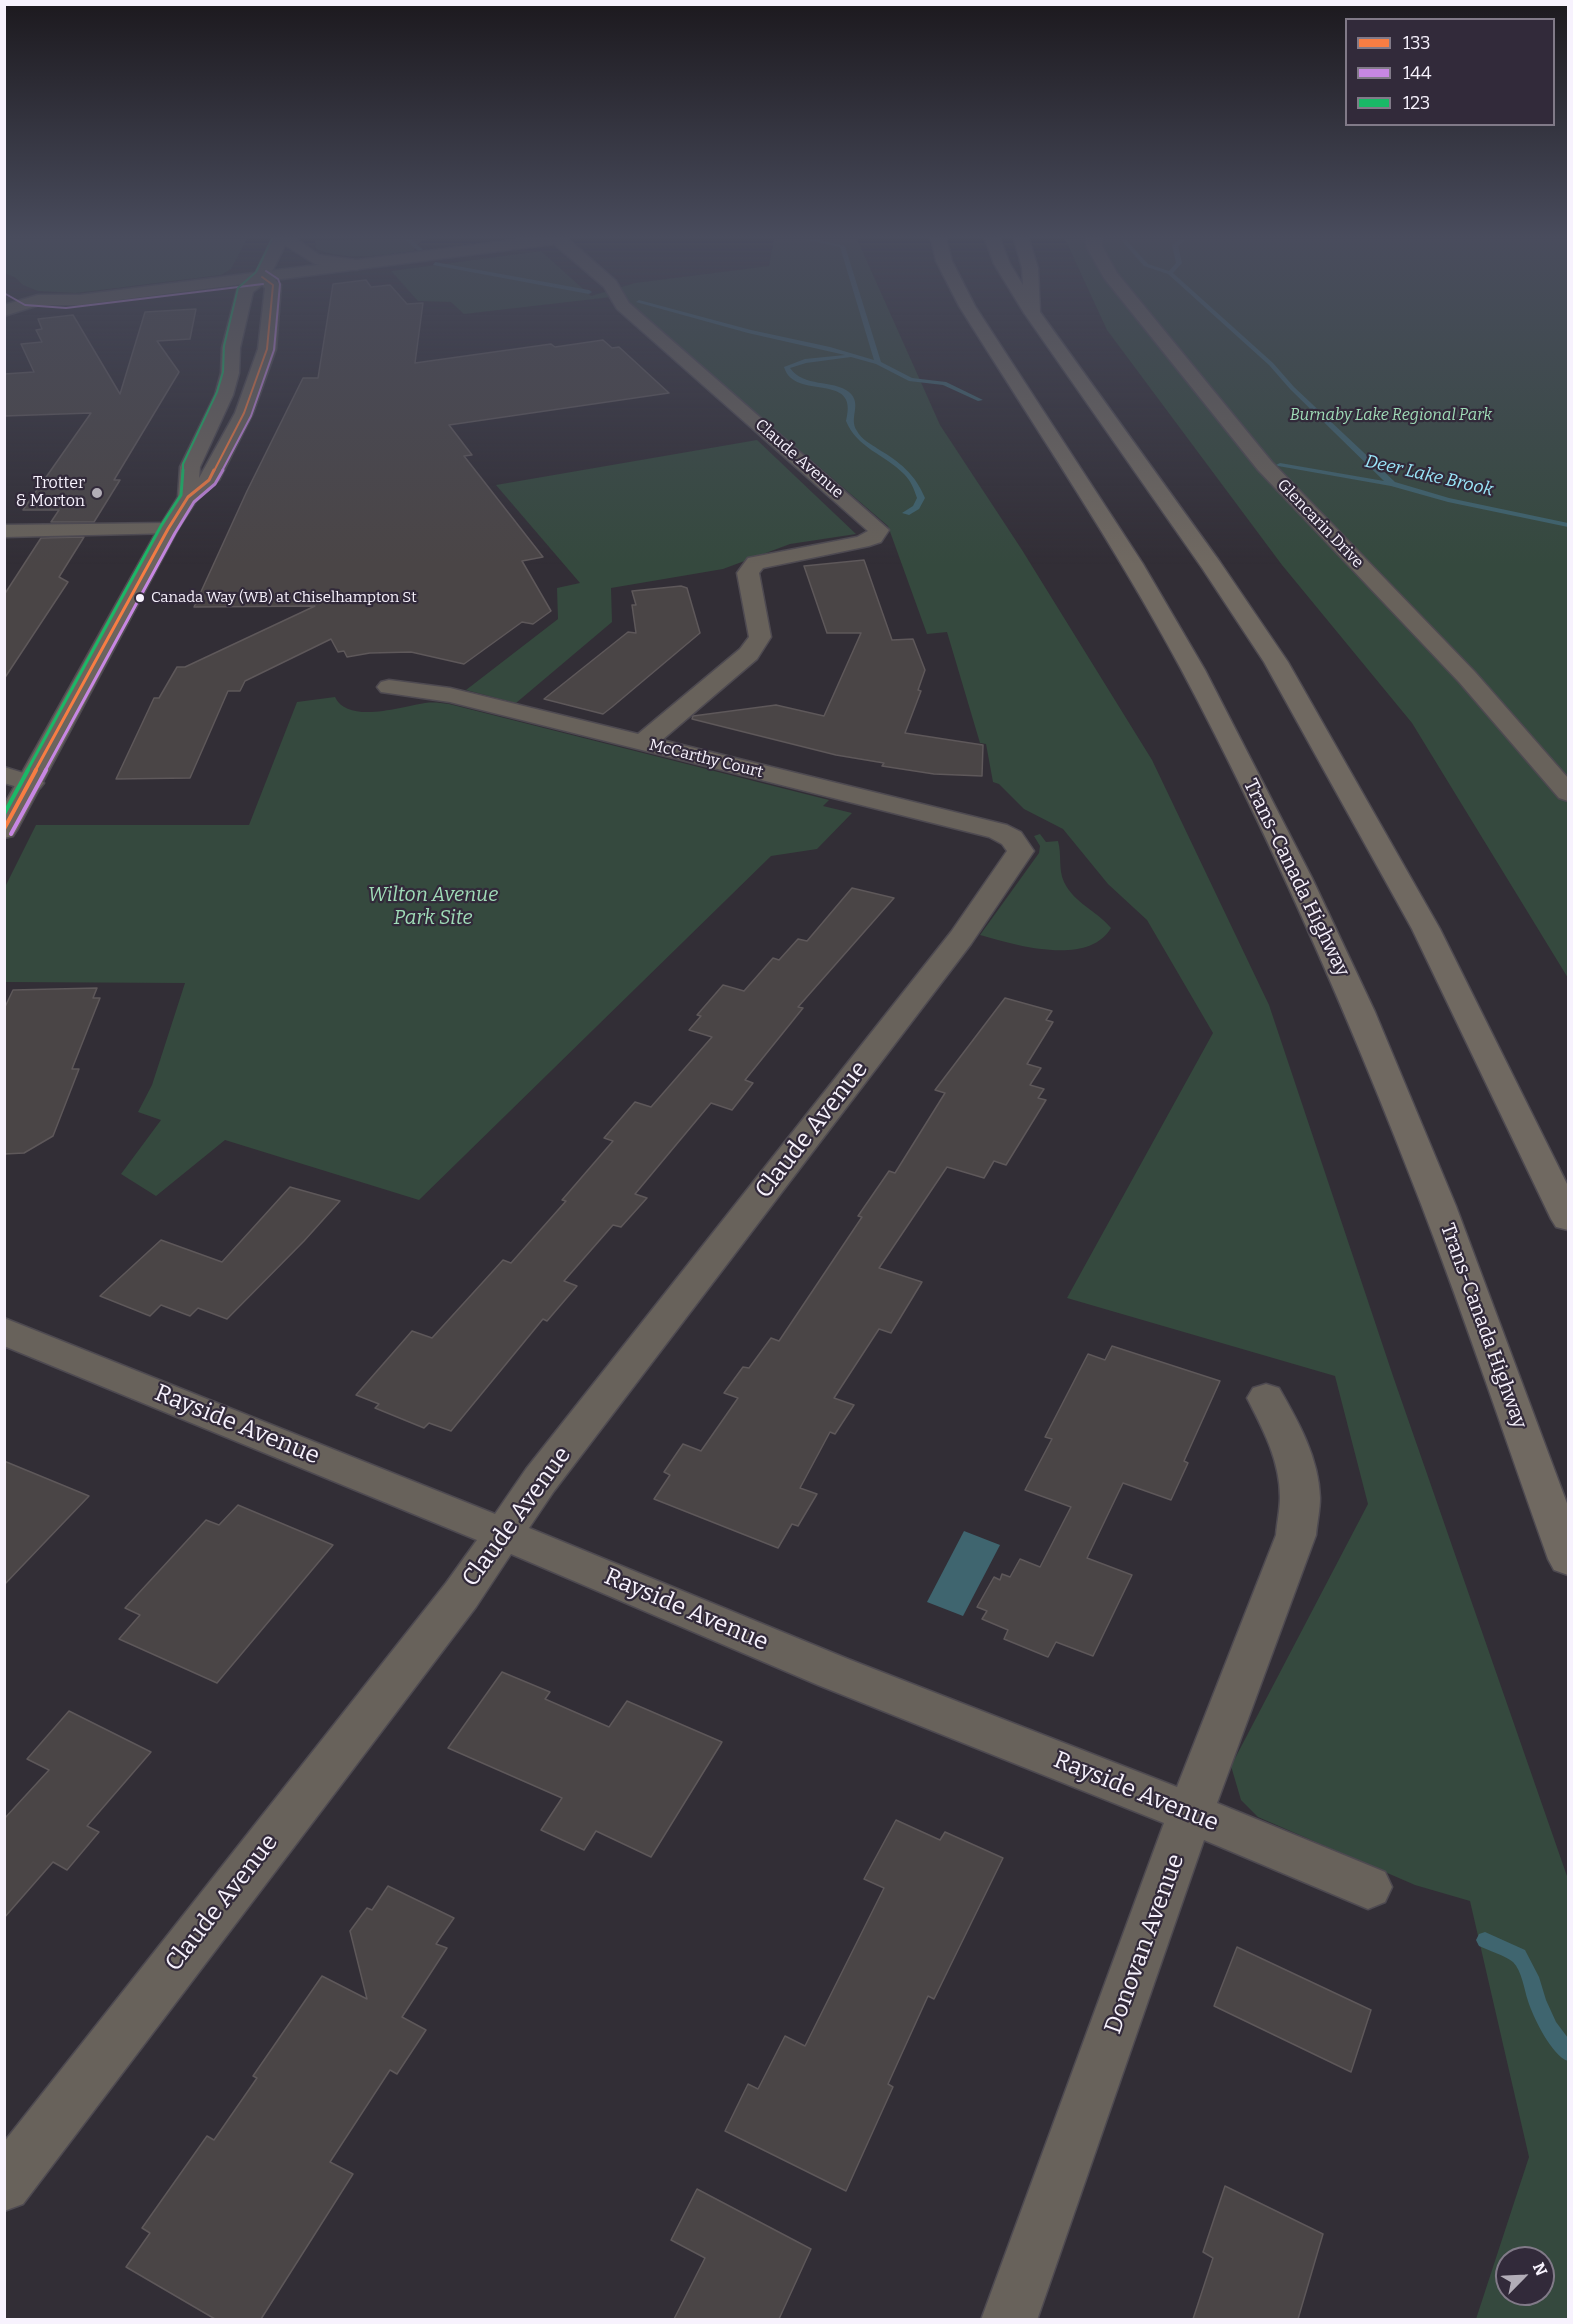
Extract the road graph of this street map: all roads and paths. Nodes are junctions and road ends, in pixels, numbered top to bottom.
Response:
1 (231, 347) edge
2 (267, 347) edge
3 (671, 347) edge
4 (994, 347) edge
5 (1056, 347) edge
6 (1169, 347) edge
7 (188, 496) junction
8 (168, 528) junction
9 (4, 531) edge
10 (389, 687) dead end
11 (643, 743) junction
12 (4, 775) edge
13 (31, 783) junction
14 (1569, 793) edge
15 (4, 830) edge
16 (1018, 845) joint
17 (1569, 1219) edge
18 (4, 1330) edge
19 (1266, 1398) dead end
20 (504, 1534) junction
21 (1569, 1559) edge
22 (1192, 1813) junction
23 (1368, 1887) dead end
24 (4, 2185) edge
25 (1009, 2319) edge

1 - 7 main road
2 - 7 main road
3 - 11 street, Claude Avenue
4 - 21 highway, Trans-Canada Highway
5 - 17 highway
6 - 14 street, Glencarin Drive
7 - 8 main road
8 - 9 street
8 - 13 main road
10 - 11 street, McCarthy Court
11 - 16 street, McCarthy Court
12 - 13 street
13 - 15 main road
16 - 20 street, Claude Avenue
18 - 20 street, Rayside Avenue
19 - 22 street, Donovan Avenue
20 - 22 street, Rayside Avenue
20 - 24 street, Claude Avenue
22 - 23 street, Rayside Avenue
22 - 25 street, Donovan Avenue

